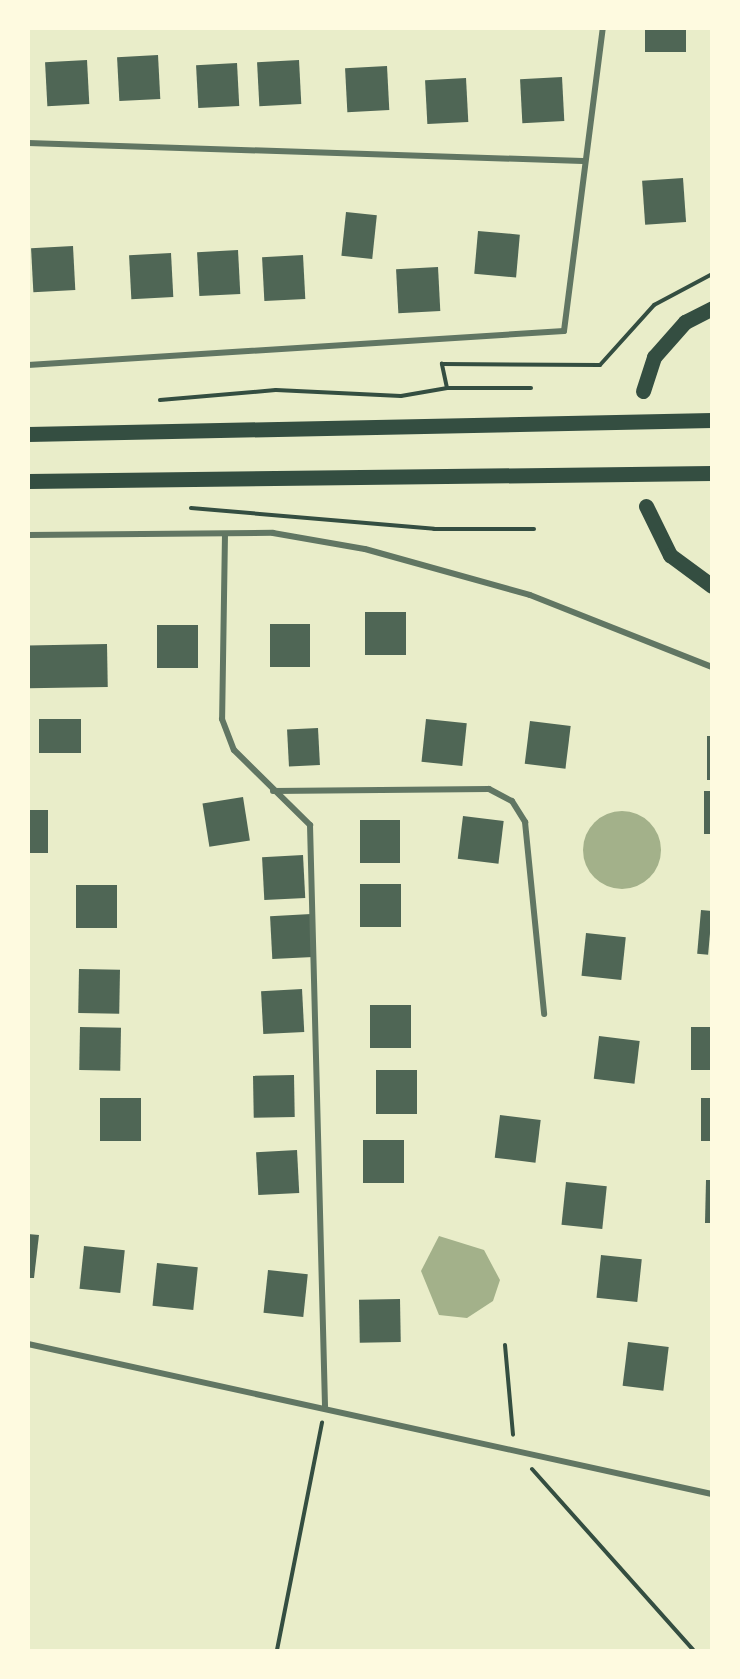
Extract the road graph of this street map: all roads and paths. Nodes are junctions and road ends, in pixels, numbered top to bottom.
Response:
1 (603, 28) edge
2 (28, 143) edge
3 (583, 161) junction
4 (711, 274) edge
5 (711, 308) edge
6 (28, 365) edge
7 (447, 388) junction
8 (531, 388) dead end
9 (643, 391) dead end
10 (160, 400) dead end
11 (711, 420) edge
12 (28, 434) edge
13 (711, 473) edge
14 (28, 481) edge
15 (646, 506) dead end
16 (191, 508) dead end
17 (534, 529) dead end
18 (225, 534) junction
19 (28, 535) edge
20 (711, 586) edge
21 (711, 667) edge
22 (273, 791) junction
23 (544, 1014) dead end
24 (28, 1344) edge
25 (505, 1345) dead end
26 (325, 1406) junction
27 (514, 1449) junction
28 (711, 1494) edge
29 (278, 1650) edge
30 (693, 1650) edge

1 - 3 street
2 - 3 street
3 - 6 street
4 - 7 path
5 - 9 main road
7 - 8 path
7 - 10 path
11 - 12 main road
13 - 14 main road
15 - 20 main road
16 - 17 path
18 - 19 street
18 - 21 street
18 - 22 street
22 - 23 street
22 - 26 street
24 - 26 street
25 - 27 path
26 - 27 street
26 - 29 path
27 - 28 street
27 - 30 path

